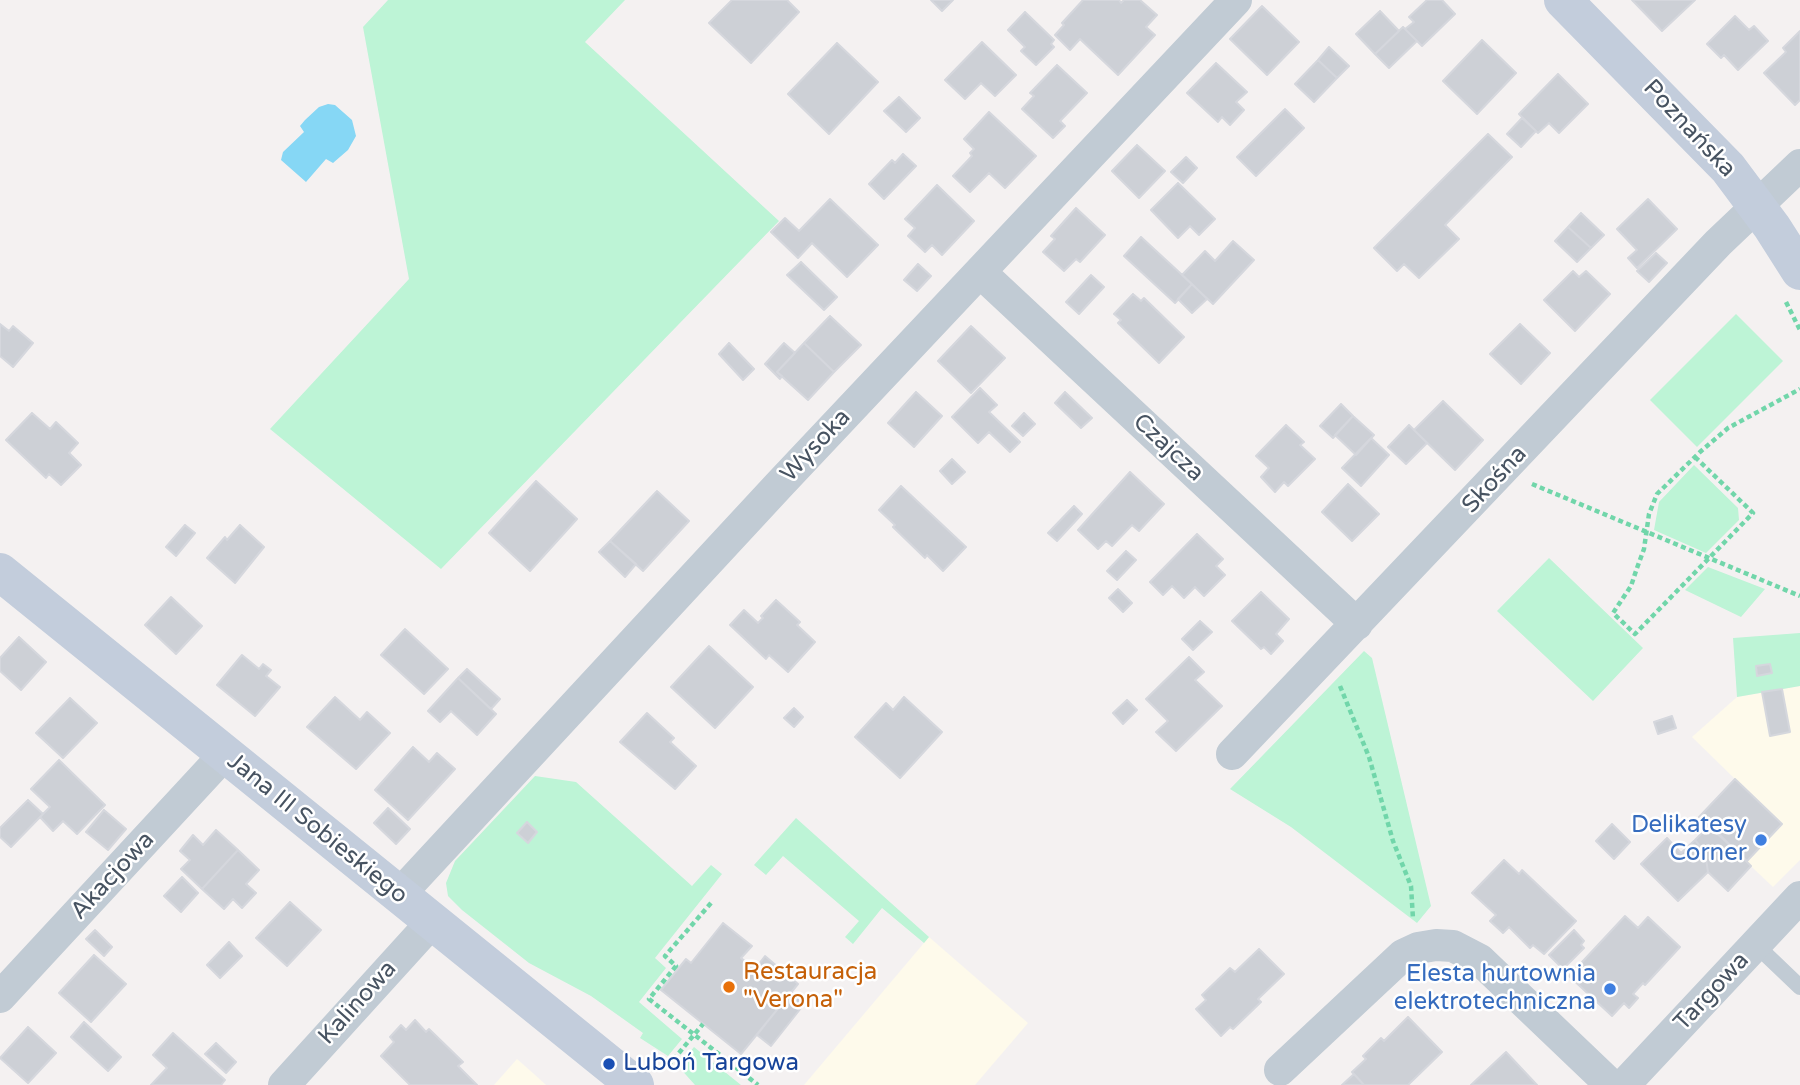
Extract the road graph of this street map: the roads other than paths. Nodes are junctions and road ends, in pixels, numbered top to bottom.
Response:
1 (1236, 0) edge
2 (1563, 0) edge
3 (1800, 165) edge
4 (1757, 206) junction
5 (1800, 271) edge
6 (980, 272) junction
7 (0, 572) edge
8 (1357, 624) junction
9 (225, 754) junction
10 (1232, 754) dead end
11 (399, 895) junction
12 (1800, 897) edge
13 (432, 922) junction
14 (1756, 945) junction
15 (1800, 988) edge
16 (0, 997) edge
17 (1280, 1070) dead end
18 (284, 1085) edge
19 (635, 1085) edge
20 (1611, 1085) edge
21 (1624, 1085) edge

1 - 6 street, Wysoka
2 - 4 street, Poznańska
3 - 4 street, Skośna
4 - 5 street, Poznańska
4 - 8 street, Skośna
6 - 8 street, Czajcza
6 - 11 street, Wysoka
7 - 9 street, Jana III Sobieskiego
8 - 10 street, Skośna
9 - 11 street, Jana III Sobieskiego
9 - 16 street, Akacjowa
11 - 13 street, Jana III Sobieskiego
12 - 14 street, Targowa
13 - 18 street, Kalinowa
13 - 19 street, Jana III Sobieskiego
14 - 15 lane
14 - 21 street, Targowa
17 - 20 street

